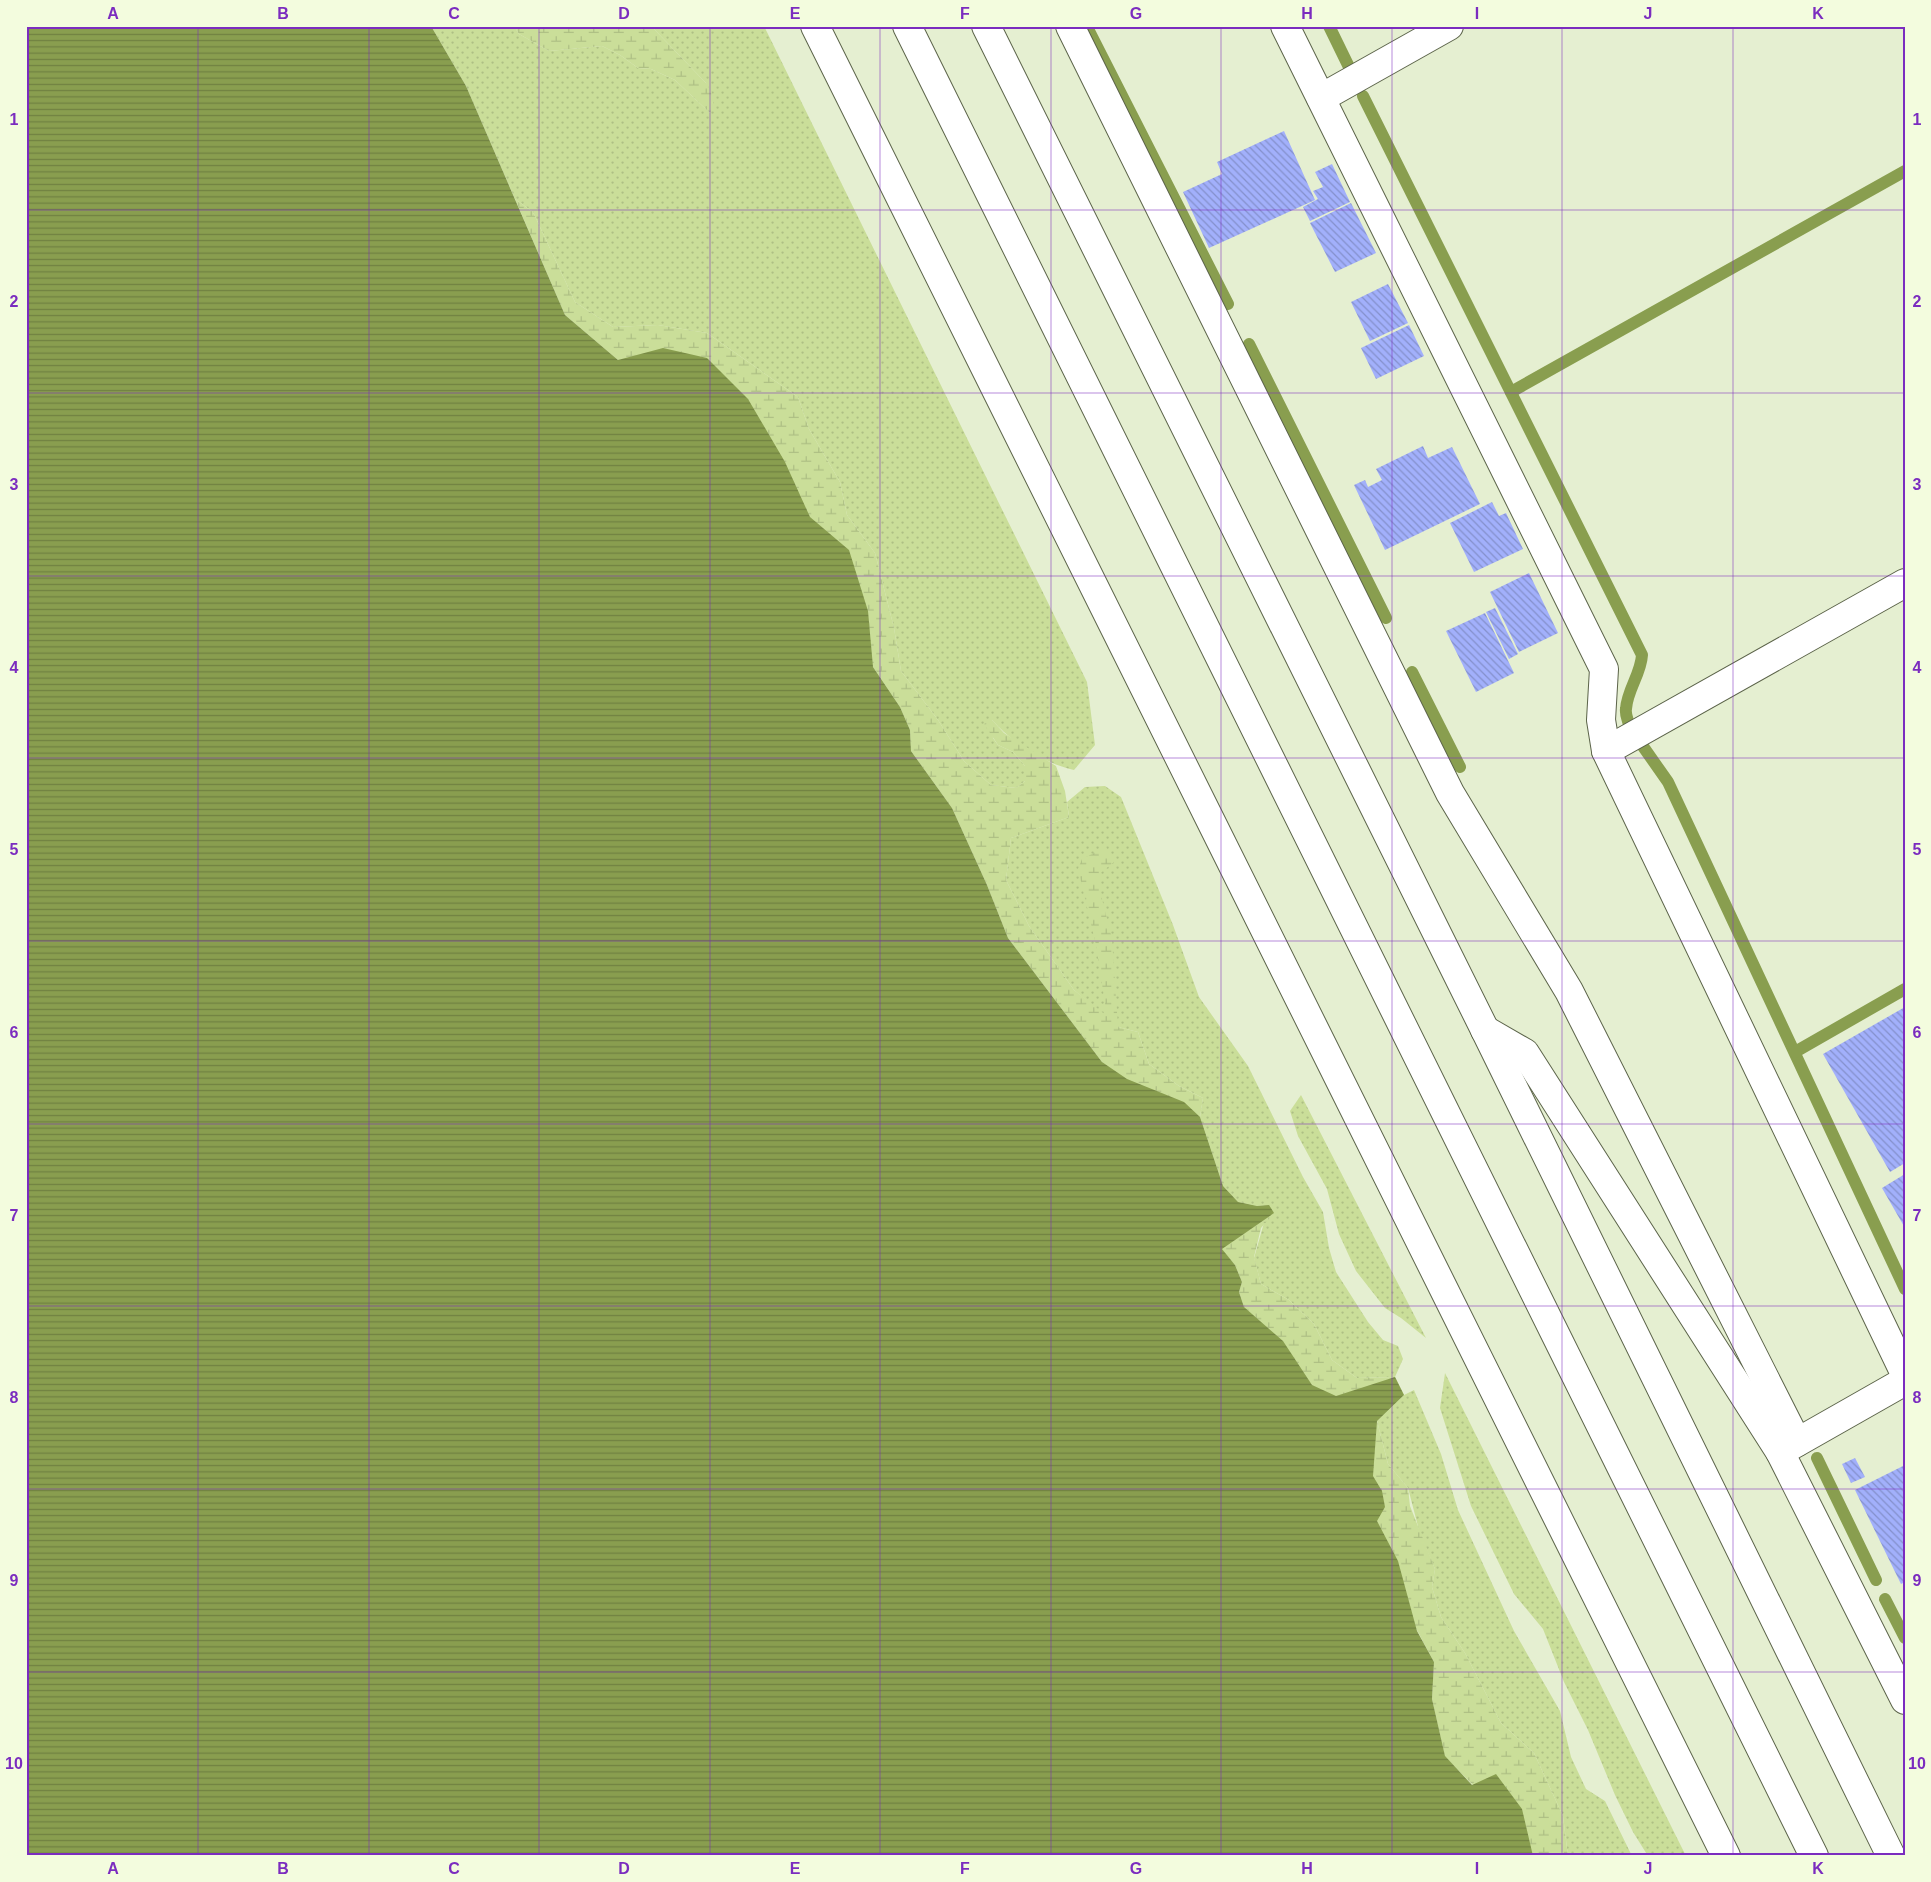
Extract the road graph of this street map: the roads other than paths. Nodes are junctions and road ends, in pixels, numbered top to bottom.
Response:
1 (815, 26) edge
2 (907, 26) edge
3 (986, 26) edge
4 (1070, 26) edge
5 (1286, 26) edge
6 (1449, 26) edge
7 (1320, 98) junction
8 (1905, 583) edge
9 (1606, 751) junction
10 (1485, 1030) junction
11 (1905, 1374) edge
12 (1905, 1380) edge
13 (1788, 1447) junction
14 (1905, 1700) edge
15 (1726, 1856) edge
16 (1814, 1856) edge
17 (1891, 1856) edge

1 - 15 street
2 - 16 street
3 - 10 street
4 - 13 street
5 - 7 street
6 - 7 street
7 - 9 street
8 - 9 street
9 - 11 street
10 - 13 street
10 - 17 street
12 - 13 street
13 - 14 street

